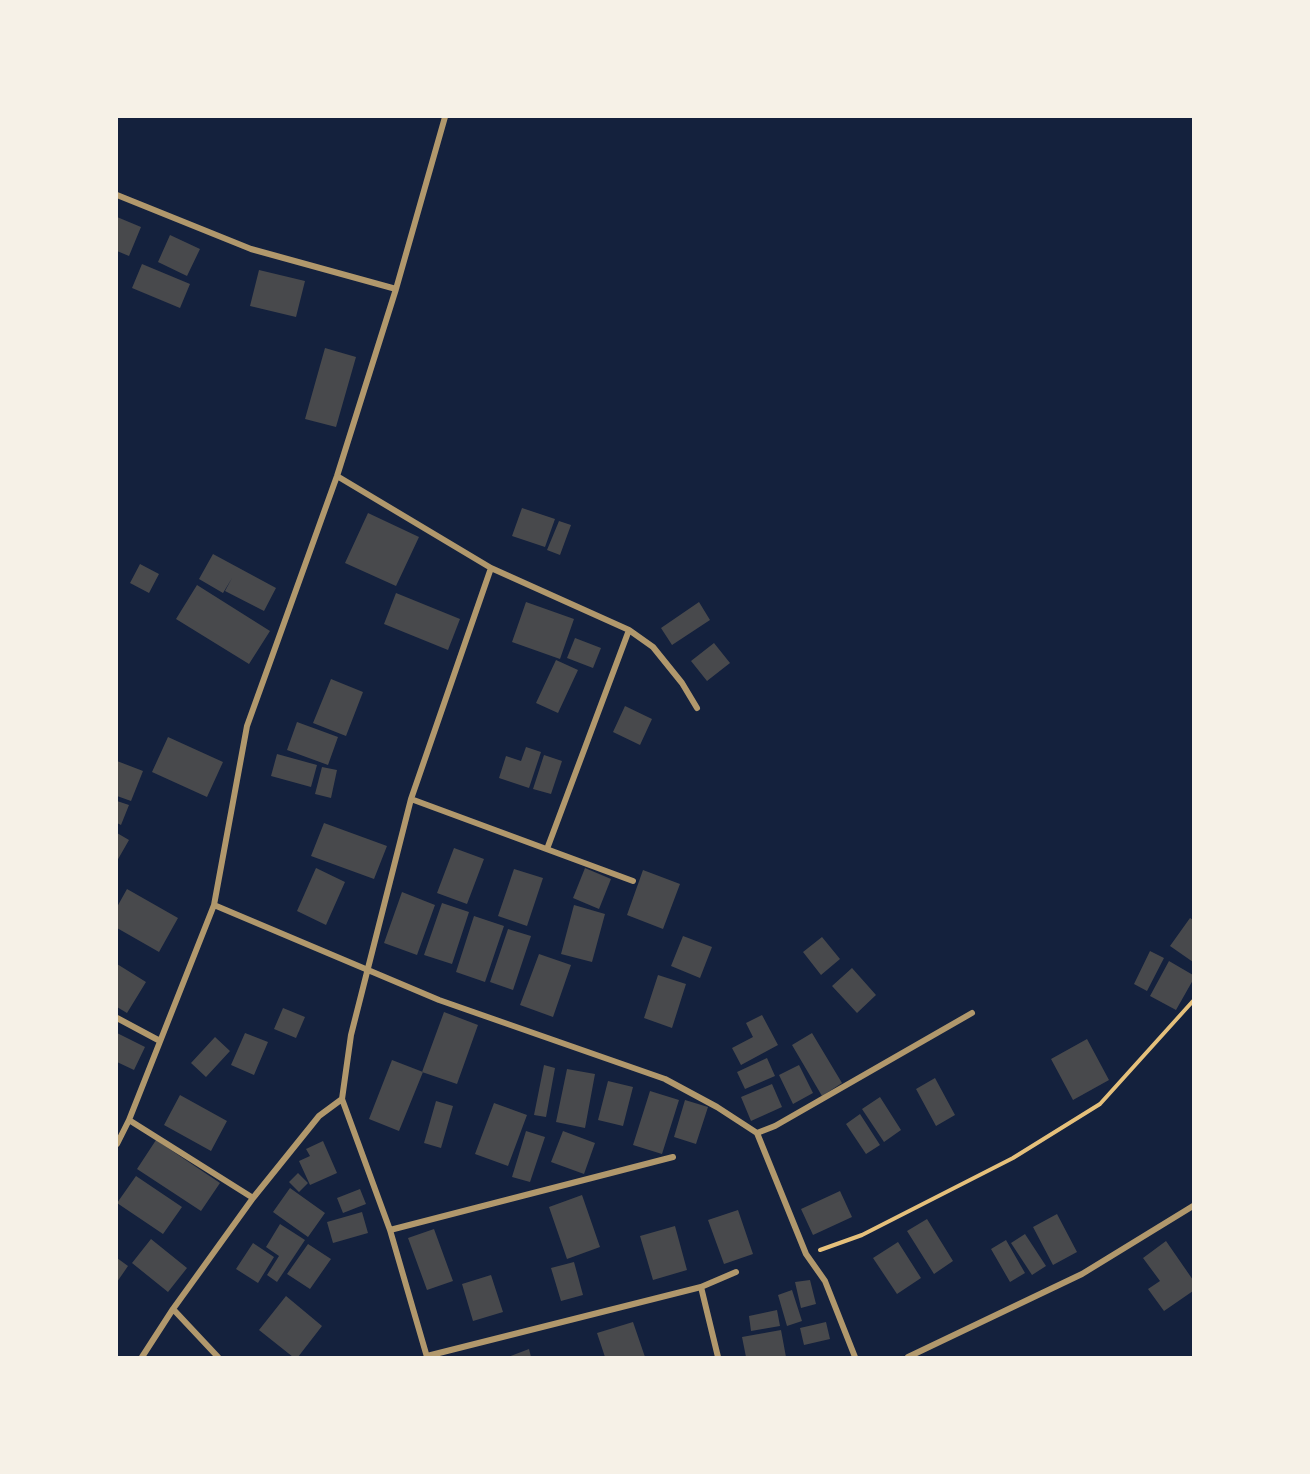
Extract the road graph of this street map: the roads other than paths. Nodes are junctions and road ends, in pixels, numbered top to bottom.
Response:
1 (445, 117) edge
2 (117, 195) edge
3 (396, 289) junction
4 (337, 476) junction
5 (491, 568) junction
6 (629, 630) junction
7 (697, 708) dead end
8 (411, 799) junction
9 (547, 849) junction
10 (633, 881) dead end
11 (214, 905) junction
12 (368, 969) junction
13 (972, 1013) dead end
14 (117, 1018) edge
15 (160, 1041) junction
16 (342, 1099) junction
17 (129, 1120) junction
18 (757, 1133) junction
19 (117, 1144) edge
20 (672, 1158) dead end
21 (253, 1198) junction
22 (1193, 1206) edge
23 (390, 1230) junction
24 (736, 1272) dead end
25 (701, 1287) junction
26 (173, 1309) junction
27 (142, 1357) edge
28 (218, 1357) edge
29 (427, 1357) edge
30 (718, 1357) edge
31 (855, 1357) edge
32 (908, 1357) edge

1 - 3 street
2 - 3 street
3 - 4 street
4 - 5 street
4 - 11 street
5 - 6 street
5 - 8 street
6 - 7 street
6 - 9 street
8 - 9 street
8 - 12 street
9 - 10 street
11 - 12 street
11 - 15 street
12 - 16 street
12 - 18 street
13 - 18 street
14 - 15 street
15 - 17 street
16 - 21 street
16 - 23 street
17 - 19 street
17 - 21 street
18 - 31 street
20 - 23 street
21 - 26 street
22 - 32 street
23 - 29 street
24 - 25 street
25 - 29 street
25 - 30 street
26 - 27 street
26 - 28 street

